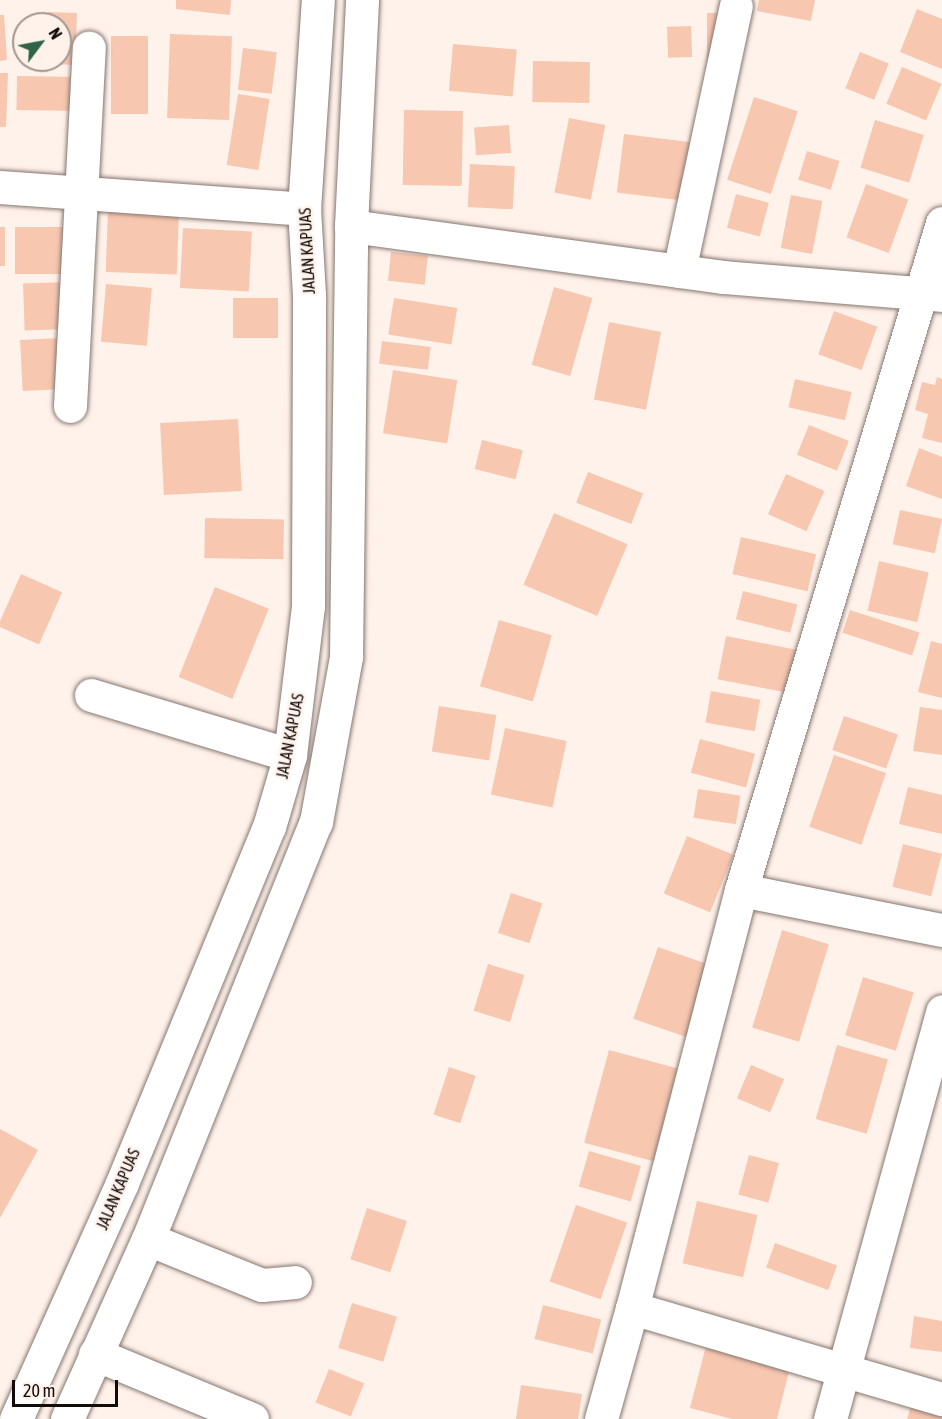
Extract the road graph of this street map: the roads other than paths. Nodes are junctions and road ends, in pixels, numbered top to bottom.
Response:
1 (318, 0) edge
2 (362, 0) edge
3 (736, 6) dead end
4 (89, 48) dead end
5 (0, 187) edge
6 (78, 192) junction
7 (304, 209) junction
8 (942, 222) edge
9 (351, 226) junction
10 (679, 271) junction
11 (930, 294) edge
12 (70, 406) dead end
13 (91, 696) dead end
14 (290, 755) junction
15 (741, 891) junction
16 (942, 930) edge
17 (942, 1011) edge
18 (148, 1239) junction
19 (295, 1282) dead end
20 (632, 1308) junction
21 (95, 1354) junction
22 (844, 1367) junction
23 (942, 1399) edge
24 (16, 1419) edge
25 (67, 1419) edge
26 (252, 1419) edge
27 (601, 1419) edge
28 (830, 1419) edge

1 - 7 street, JALAN KAPUAS
2 - 9 street
3 - 10 street
4 - 6 street
5 - 6 street
6 - 7 street
6 - 12 street
7 - 14 street, JALAN KAPUAS
8 - 11 street
9 - 10 street
9 - 18 street
10 - 11 street
11 - 15 street
13 - 14 street
14 - 24 street, JALAN KAPUAS
15 - 16 street
15 - 20 street
17 - 22 street
18 - 19 street
18 - 21 street
20 - 22 street
20 - 27 street
21 - 25 street
21 - 26 street
22 - 23 street
22 - 28 street

